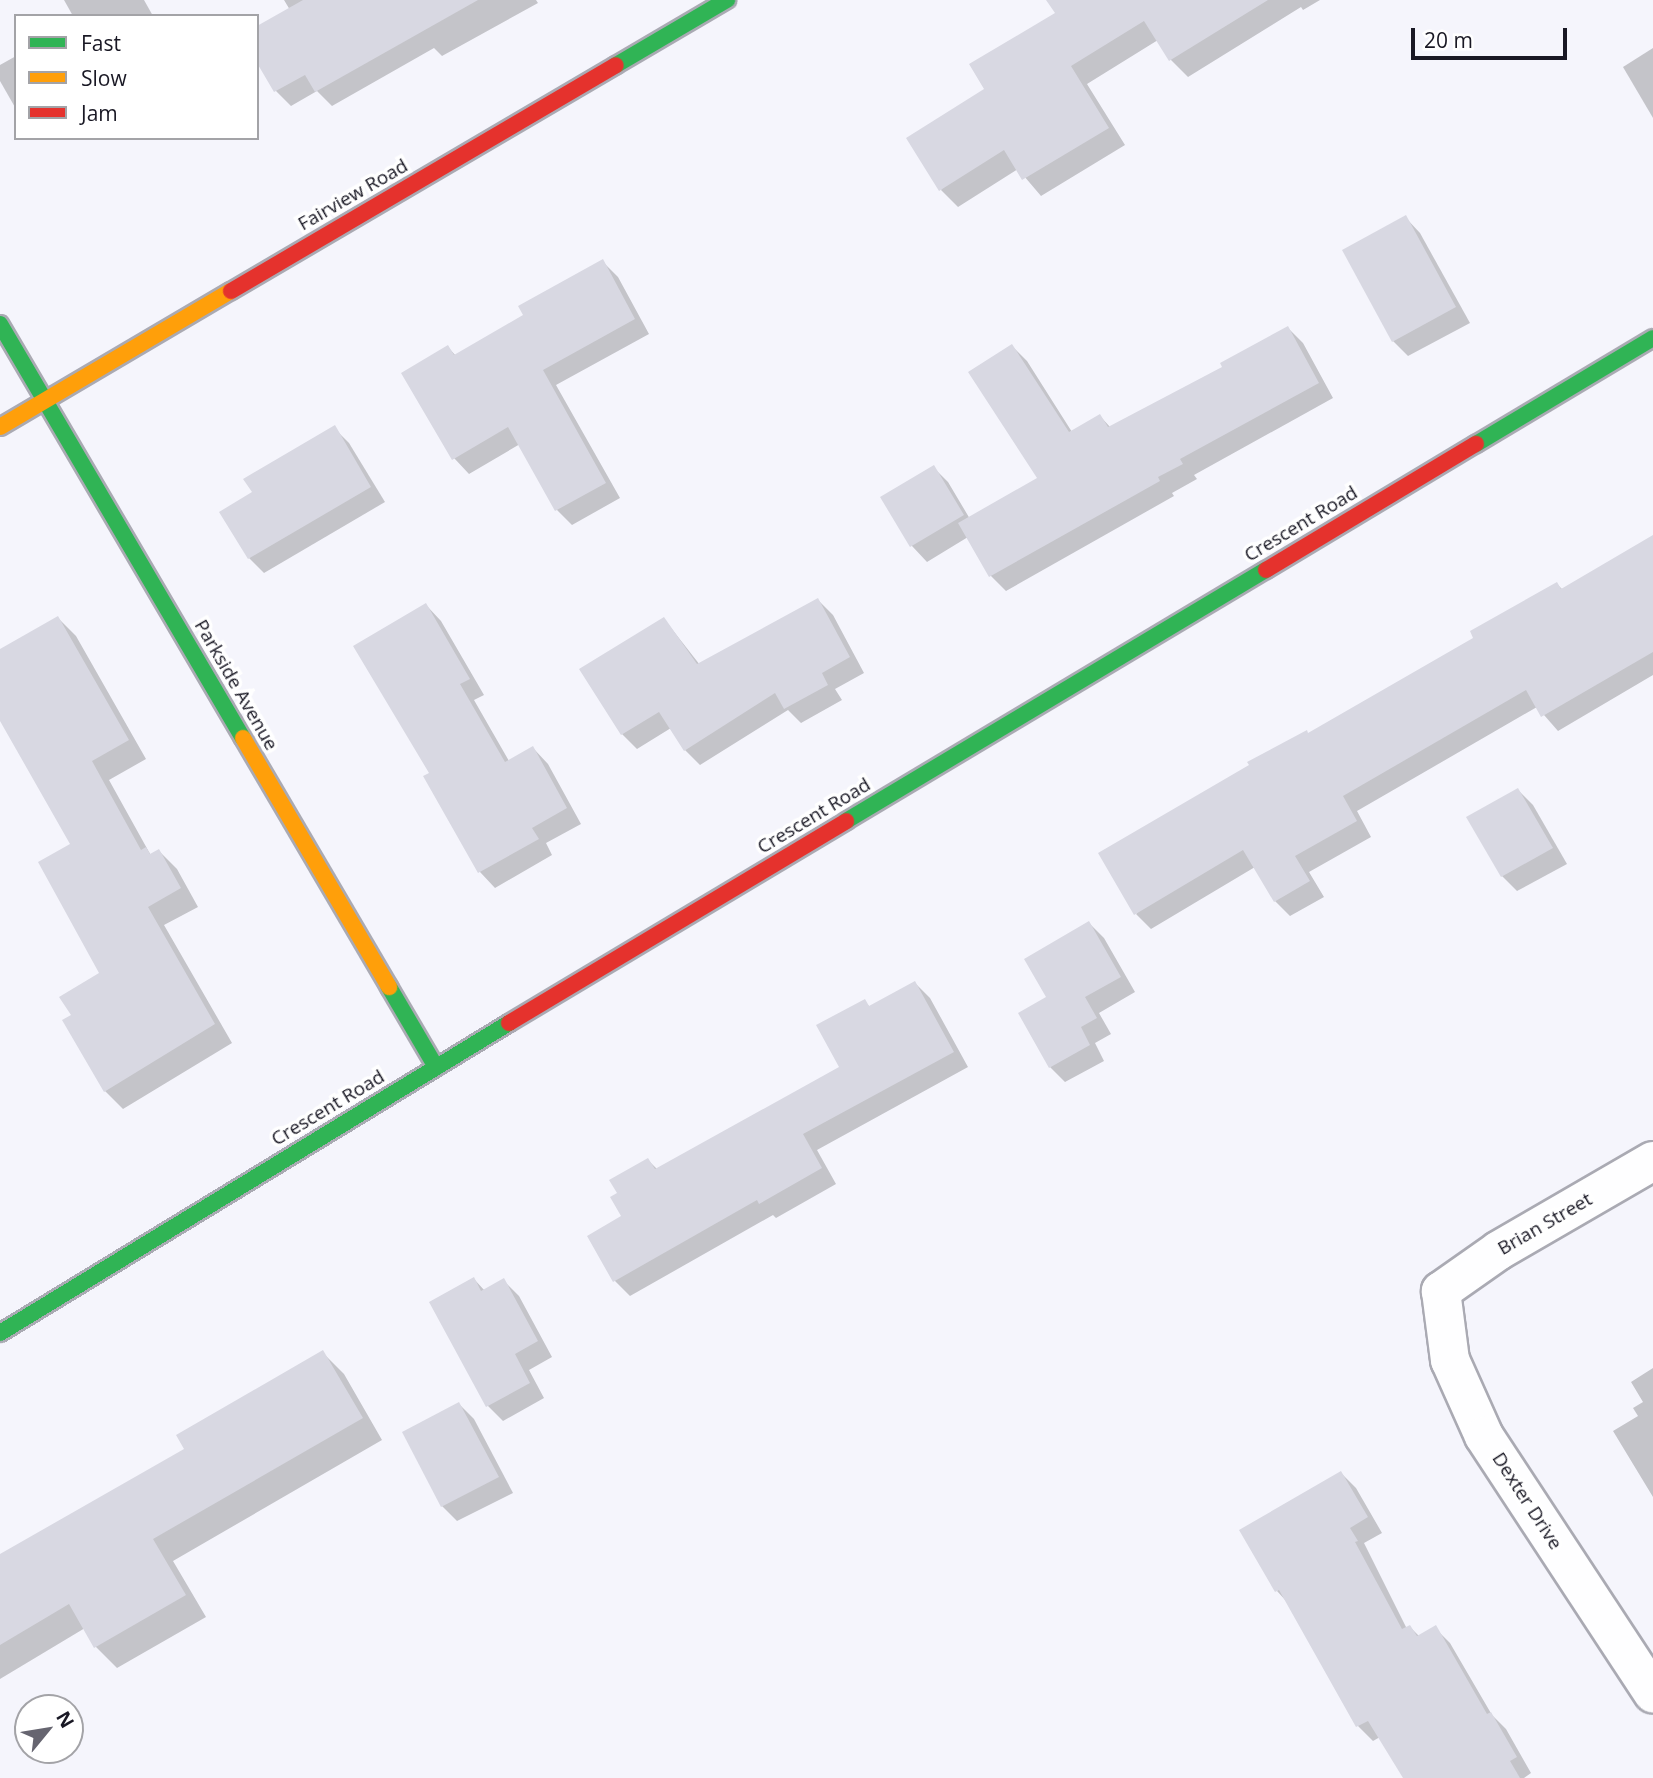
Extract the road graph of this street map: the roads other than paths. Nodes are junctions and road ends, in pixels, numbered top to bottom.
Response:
1 (727, 0) edge
2 (0, 324) edge
3 (1653, 338) edge
4 (45, 400) junction
5 (0, 427) edge
6 (436, 1067) junction
7 (1653, 1161) edge
8 (1441, 1292) joint
9 (0, 1334) edge
10 (1653, 1693) edge

1 - 4 street, Fairview Road
2 - 4 street, Parkside Avenue
3 - 6 street, Crescent Road
4 - 5 street, Fairview Road
4 - 6 street, Parkside Avenue
6 - 9 street, Crescent Road
7 - 8 street, Brian Street
8 - 10 street, Dexter Drive

